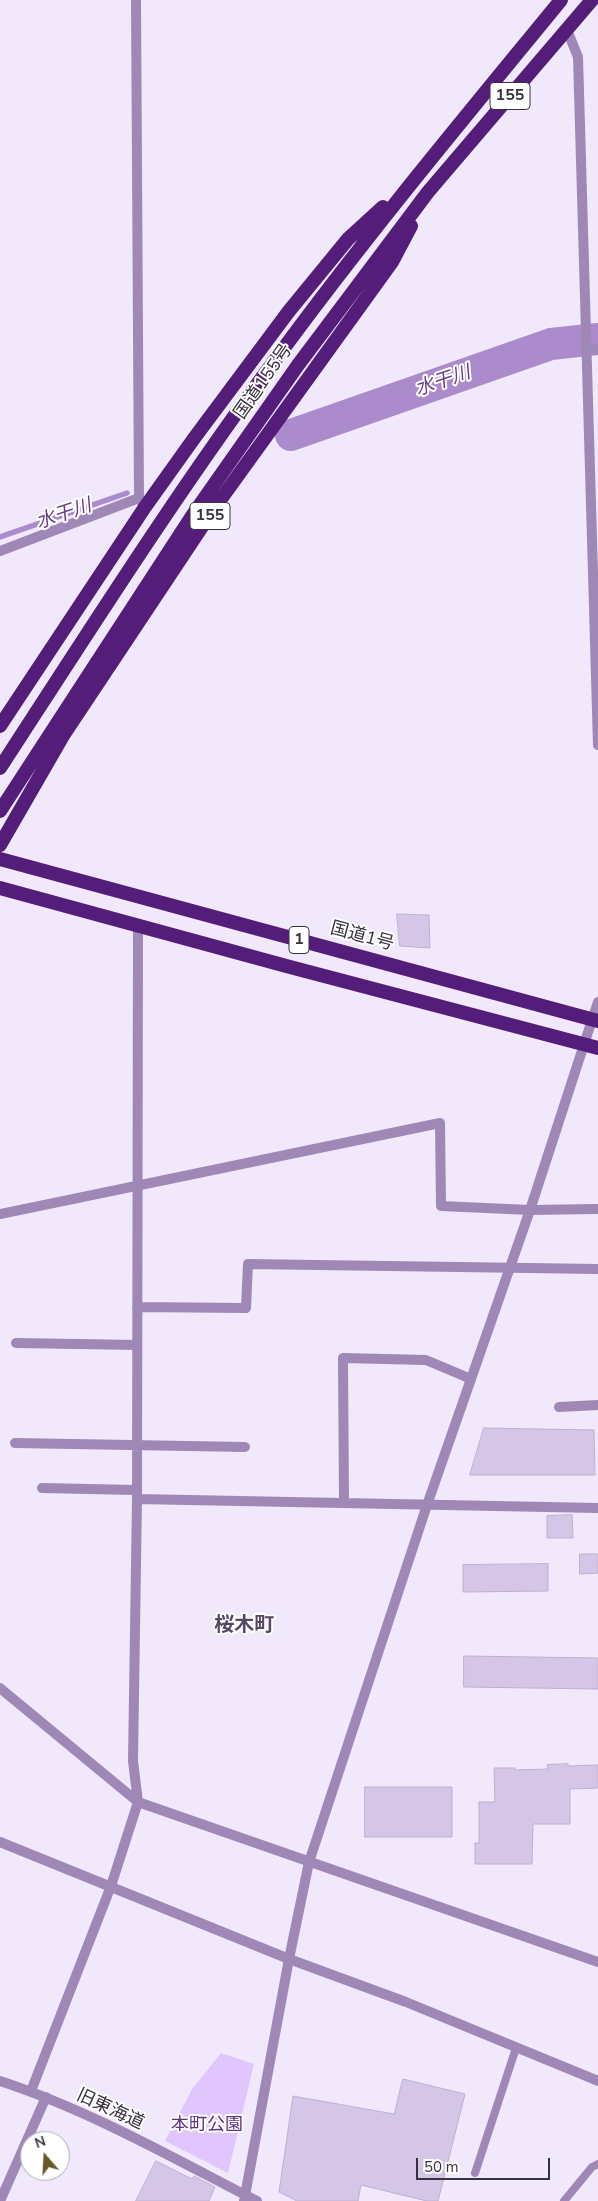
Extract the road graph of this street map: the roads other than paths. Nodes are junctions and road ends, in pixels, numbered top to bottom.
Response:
1 (136, 0) edge
2 (561, 0) edge
3 (592, 0) edge
4 (567, 30) junction
5 (414, 180) junction
6 (428, 192) junction
7 (586, 349) junction
8 (598, 349) edge
9 (594, 483) edge
10 (142, 502) junction
11 (0, 551) edge
12 (597, 675) edge
13 (0, 726) edge
14 (598, 745) edge
15 (0, 768) edge
16 (0, 810) edge
17 (0, 845) edge
18 (0, 858) edge
19 (0, 888) edge
20 (138, 924) junction
21 (598, 1002) edge
22 (595, 1020) edge
23 (591, 1046) edge
24 (137, 1187) junction
25 (598, 1209) edge
26 (530, 1210) junction
27 (0, 1214) edge
28 (510, 1268) junction
29 (598, 1269) edge
30 (137, 1307) junction
31 (16, 1343) dead end
32 (137, 1345) junction
33 (471, 1379) junction
34 (598, 1405) edge
35 (559, 1407) dead end
36 (15, 1443) dead end
37 (136, 1445) junction
38 (245, 1447) dead end
39 (42, 1488) dead end
40 (136, 1494) junction
41 (344, 1502) junction
42 (427, 1505) junction
43 (598, 1508) edge
44 (0, 1688) edge
45 (138, 1802) junction
46 (0, 1842) edge
47 (309, 1862) junction
48 (111, 1886) junction
49 (289, 1959) junction
50 (598, 1962) edge
51 (516, 2048) junction
52 (0, 2081) edge
53 (598, 2081) edge
54 (30, 2091) junction
55 (46, 2097) junction
56 (598, 2164) edge
57 (475, 2173) dead end
58 (245, 2198) edge
59 (0, 2201) edge
60 (257, 2201) edge
61 (564, 2201) edge

1 - 10 street
2 - 5 highway, 国道155号 / 155
3 - 4 highway, 国道155号 / 155
4 - 6 highway, 国道155号 / 155
4 - 7 street
5 - 10 highway, 155
5 - 15 highway, 国道155号 / 155
6 - 16 highway, 国道155号 / 155
6 - 17 highway, 155
7 - 8 street
7 - 9 street
9 - 12 street
10 - 11 street
10 - 13 highway, 155
12 - 14 street
18 - 22 highway, 国道1号 / 1
19 - 20 highway, 1
20 - 23 highway, 1
20 - 24 street
21 - 22 street
22 - 23 street
23 - 26 street
24 - 26 street
24 - 27 street
24 - 30 street
25 - 26 street
26 - 28 street
28 - 29 street
28 - 30 street
28 - 33 street
30 - 32 street
31 - 32 street
32 - 37 street
33 - 41 street
33 - 42 street
34 - 35 street
36 - 37 street
37 - 38 street
37 - 40 street
39 - 40 street
40 - 41 street
40 - 45 street
41 - 42 street
42 - 43 street
42 - 47 street
44 - 45 street
45 - 47 street
45 - 48 street
46 - 48 street
47 - 49 street
47 - 50 street
48 - 49 street
48 - 54 street
49 - 51 street
49 - 58 street
51 - 53 street
51 - 57 lane
52 - 54 street, 旧東海道
54 - 55 street, 旧東海道
55 - 58 street, 旧東海道
55 - 59 street
56 - 61 lane
58 - 60 street, 旧東海道

